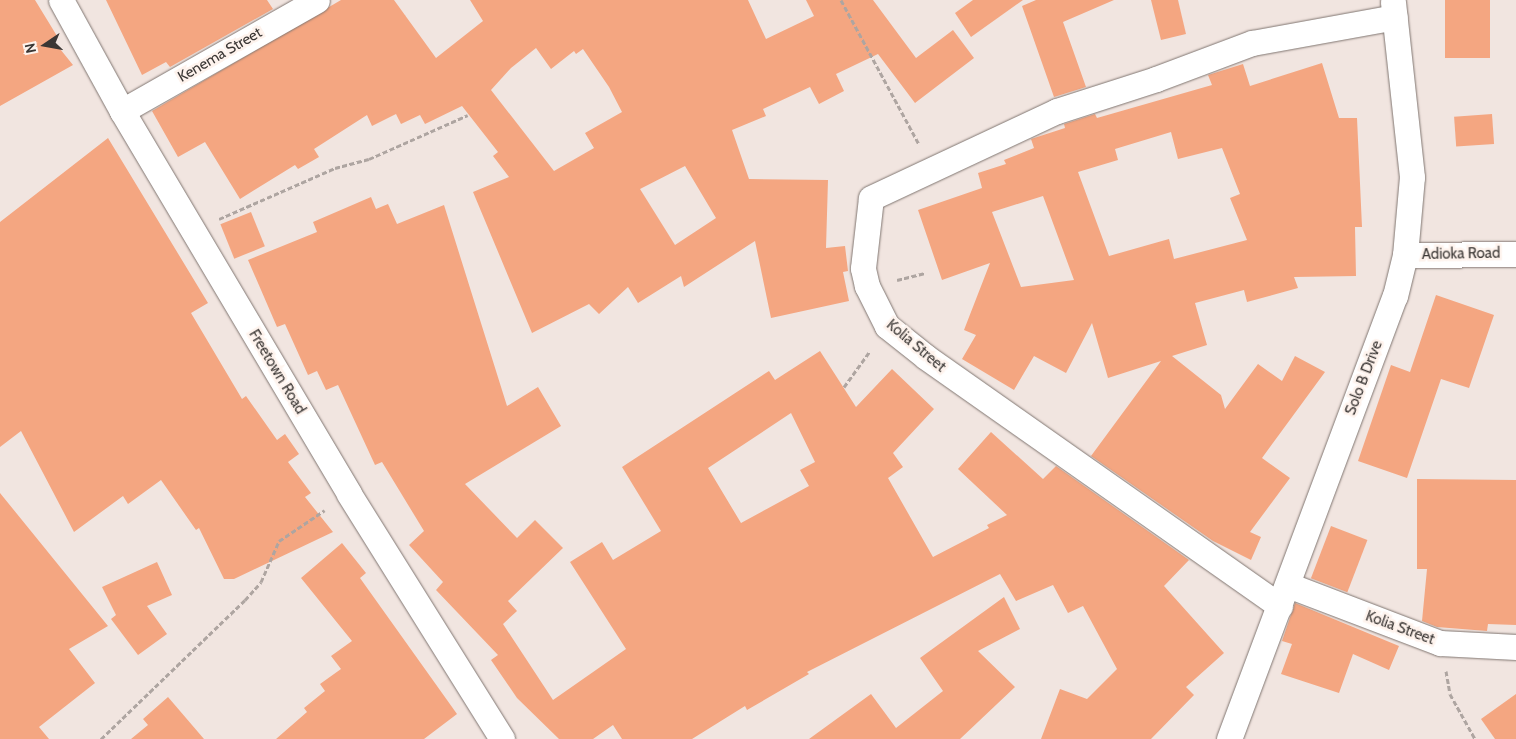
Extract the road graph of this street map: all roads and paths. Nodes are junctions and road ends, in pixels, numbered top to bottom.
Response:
1 (62, 0) edge
2 (317, 0) edge
3 (841, 0) edge
4 (1394, 8) edge
5 (122, 111) junction
6 (468, 115) dead end
7 (932, 168) junction
8 (193, 230) junction
9 (1516, 254) edge
10 (1405, 255) junction
11 (887, 326) junction
12 (844, 387) dead end
13 (350, 494) junction
14 (1284, 596) junction
15 (1440, 643) junction
16 (1516, 647) edge
17 (101, 739) edge
18 (502, 739) edge
19 (1229, 739) edge
20 (1474, 739) edge

1 - 5 street, Freetown Road
2 - 5 street, Kenema Street
3 - 7 path
4 - 7 street, Kolia Street
4 - 10 street, Solo B Drive
5 - 8 street, Freetown Road
6 - 8 path
7 - 11 street, Kolia Street
8 - 13 street, Freetown Road
9 - 10 street, Adioka Road
10 - 14 street, Solo B Drive
11 - 12 path
11 - 14 street, Kolia Street
13 - 17 path
13 - 18 street, Freetown Road
14 - 15 street, Kolia Street
14 - 19 street, Solo B Drive
15 - 16 street, Kolia Street
15 - 20 path

